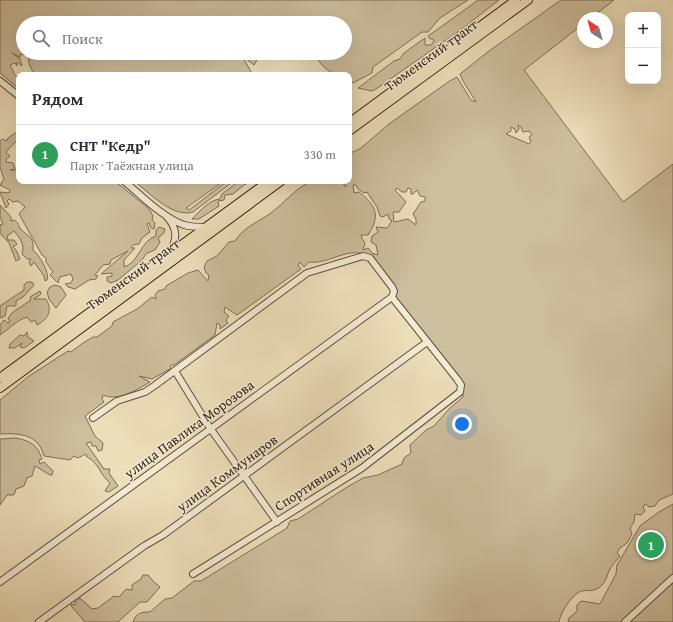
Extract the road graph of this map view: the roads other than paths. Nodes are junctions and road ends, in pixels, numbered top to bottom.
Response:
1 (516, 0) edge
2 (528, 0) edge
3 (0, 81) edge
4 (16, 94) edge
5 (352, 121) edge
6 (352, 129) edge
7 (128, 184) edge
8 (265, 184) edge
9 (277, 184) edge
10 (162, 212) junction
11 (206, 227) junction
12 (169, 254) junction
13 (392, 297) junction
14 (428, 342) junction
15 (175, 371) junction
16 (0, 378) edge
17 (0, 388) edge
18 (93, 418) dead end
19 (210, 428) junction
20 (245, 475) junction
21 (277, 522) junction
22 (193, 574) dead end
23 (673, 578) edge
24 (0, 582) edge
25 (39, 622) edge
26 (625, 622) edge

1 - 5 main road, Тюменский тракт
2 - 6 main road, Тюменский тракт
3 - 4 street
7 - 10 street
8 - 11 main road, Тюменский тракт
9 - 17 main road, Тюменский тракт
10 - 11 street
10 - 12 street
11 - 12 main road, Тюменский тракт
12 - 16 main road, Тюменский тракт
13 - 14 street
13 - 15 street
13 - 19 street, улица Павлика Морозова
14 - 20 street, улица Коммунаров
14 - 21 street, Спортивная улица
15 - 18 street
15 - 19 street
19 - 20 street
19 - 24 street, улица Павлика Морозова
20 - 21 street
20 - 25 street, улица Коммунаров
21 - 22 street, Спортивная улица
23 - 26 street

